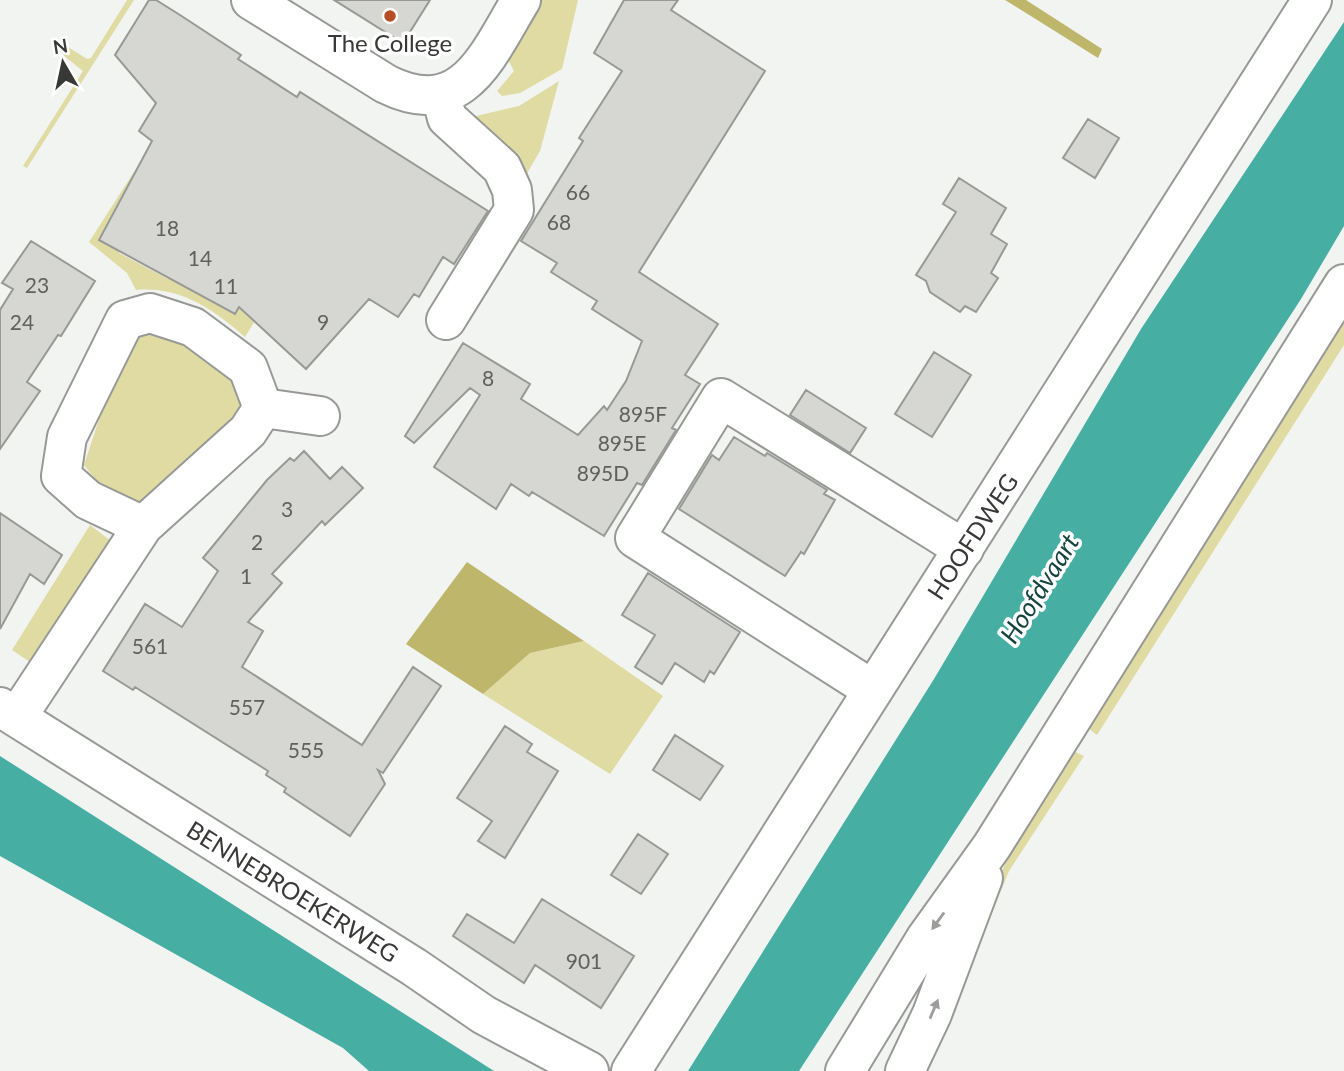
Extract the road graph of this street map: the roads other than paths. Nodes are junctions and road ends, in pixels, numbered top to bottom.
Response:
1 (251, 0) edge
2 (520, 0) edge
3 (1312, 0) edge
4 (442, 95) junction
5 (1344, 284) edge
6 (446, 320) dead end
7 (263, 408) junction
8 (320, 416) dead end
9 (143, 526) junction
10 (964, 550) junction
11 (873, 690) junction
12 (8, 712) edge
13 (992, 846) junction
14 (589, 1071) edge
15 (631, 1071) edge
16 (845, 1071) edge
17 (905, 1071) edge

1 - 4 street
2 - 4 street
3 - 10 street, HOOFDWEG
4 - 6 street
5 - 13 street
7 - 8 street
7 - 9 street
7 - 9 street
9 - 12 street
10 - 11 street, HOOFDWEG
10 - 11 street
11 - 15 street, HOOFDWEG
12 - 14 street, BENNEBROEKERWEG
13 -> 16 street
17 -> 13 street

